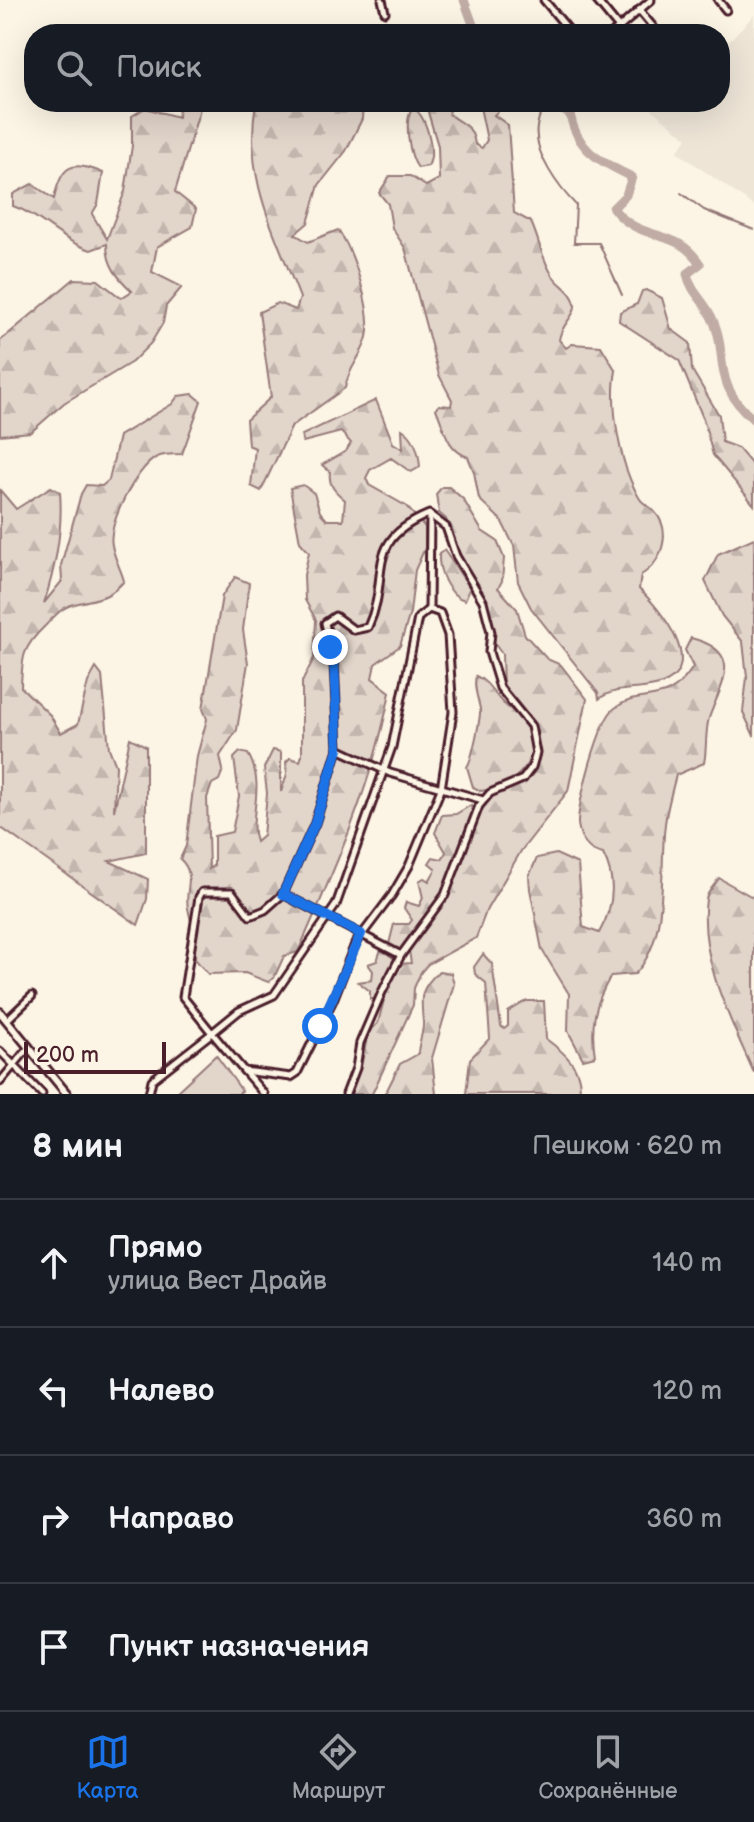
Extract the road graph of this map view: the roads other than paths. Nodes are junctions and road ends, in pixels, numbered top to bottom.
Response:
1 (382, 0) edge
2 (544, 0) edge
3 (596, 0) edge
4 (651, 0) edge
5 (718, 0) edge
6 (639, 10) junction
7 (726, 10) dead end
8 (385, 12) dead end
9 (564, 24) edge
10 (616, 24) edge
11 (623, 24) edge
12 (651, 24) edge
13 (430, 515) junction
14 (429, 609) junction
15 (338, 749) junction
16 (384, 771) junction
17 (441, 789) junction
18 (483, 800) junction
19 (283, 894) junction
20 (328, 918) junction
21 (361, 934) junction
22 (401, 955) junction
23 (32, 996) dead end
24 (0, 1012) edge
25 (7, 1020) junction
26 (212, 1033) junction
27 (29, 1047) junction
28 (0, 1051) edge
29 (13, 1066) junction
30 (244, 1071) junction
31 (0, 1082) edge
32 (42, 1094) edge
33 (67, 1094) edge
34 (149, 1094) edge
35 (264, 1094) edge
36 (346, 1094) edge

1 - 8 street
2 - 9 street
3 - 10 street
4 - 6 street
5 - 7 street
6 - 11 street
6 - 12 street
13 - 14 street
13 - 15 street
13 - 18 street
14 - 16 street
14 - 17 street
15 - 16 street
15 - 19 street
16 - 17 street
16 - 20 street
17 - 18 street
17 - 21 street
18 - 22 street
19 - 20 street
19 - 26 street
20 - 21 street
20 - 26 street
21 - 22 street
21 - 30 street
22 - 36 street
23 - 25 street
24 - 25 main road
25 - 27 main road
26 - 30 street
26 - 34 street
27 - 29 street
27 - 33 main road
28 - 29 street
29 - 31 street
29 - 32 street
30 - 35 street

